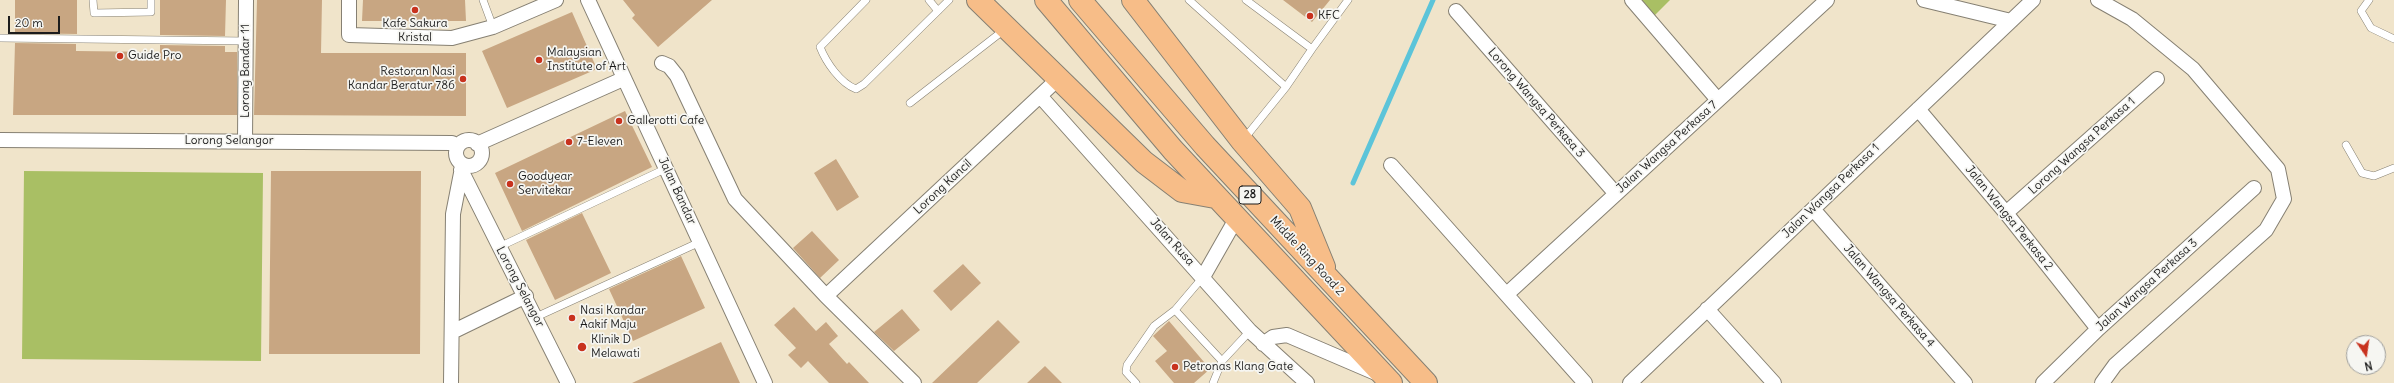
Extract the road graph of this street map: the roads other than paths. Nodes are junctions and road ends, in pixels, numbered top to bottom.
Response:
1 (93, 0) edge
2 (151, 0) edge
3 (246, 0) edge
4 (349, 0) edge
5 (484, 0) edge
6 (556, 0) edge
7 (588, 0) edge
8 (866, 0) edge
9 (929, 0) edge
10 (949, 0) edge
11 (978, 0) edge
12 (1046, 0) edge
13 (1080, 0) edge
14 (1133, 0) edge
15 (1189, 0) edge
16 (1246, 0) edge
17 (1348, 0) edge
18 (1632, 0) edge
19 (1827, 0) edge
20 (1924, 0) edge
21 (2033, 0) edge
22 (2098, 0) edge
23 (2369, 0) edge
24 (938, 11) junction
25 (1456, 11) dead end
26 (2011, 21) junction
27 (493, 27) junction
28 (1007, 28) junction
29 (0, 38) edge
30 (2394, 40) edge
31 (246, 41) junction
32 (1312, 49) junction
33 (662, 63) dead end
34 (1059, 78) junction
35 (623, 79) junction
36 (2157, 79) dead end
37 (1286, 87) junction
38 (1041, 96) junction
39 (1718, 100) junction
40 (910, 104) dead end
41 (1918, 109) junction
42 (0, 140) edge
43 (245, 141) junction
44 (1242, 141) junction
45 (477, 144) junction
46 (2346, 144) dead end
47 (458, 146) junction
48 (1391, 165) dead end
49 (462, 167) junction
50 (667, 168) junction
51 (2394, 168) edge
52 (2254, 188) dead end
53 (1616, 194) junction
54 (1215, 197) junction
55 (1812, 209) junction
56 (2006, 213) junction
57 (1236, 219) junction
58 (700, 242) junction
59 (499, 247) junction
60 (1203, 277) junction
61 (1329, 280) junction
62 (1507, 294) junction
63 (526, 296) junction
64 (826, 296) junction
65 (1707, 309) junction
66 (1175, 310) junction
67 (536, 317) junction
68 (2098, 329) junction
69 (1250, 331) junction
70 (452, 332) junction
71 (1263, 344) junction
72 (1222, 361) junction
73 (1388, 380) edge
74 (451, 383) edge
75 (568, 383) edge
76 (765, 383) edge
77 (914, 383) edge
78 (1136, 383) edge
79 (1213, 383) edge
80 (1307, 383) edge
81 (1426, 383) edge
82 (1585, 383) edge
83 (1630, 383) edge
84 (1774, 383) edge
85 (1965, 383) edge
86 (2043, 383) edge
87 (2102, 383) edge

1 - 2 lane
3 - 31 street, Lorong Bandar 11
4 - 27 street
5 - 27 lane
6 - 27 street
7 - 35 street, Jalan Bandar
8 - 24 lane
9 - 24 lane
10 - 24 lane
11 - 28 highway
12 - 54 highway, Middle Ring Road 2 / 28
13 - 61 highway, Middle Ring Road 2 / 28
14 - 44 highway
15 - 37 lane
16 - 32 lane
17 - 32 lane
18 - 39 street
19 - 39 street, Jalan Wangsa Perkasa 7
20 - 26 street
21 - 26 street, Jalan Wangsa Perkasa 1
22 - 87 street
23 - 30 lane
25 - 53 street, Lorong Wangsa Perkasa 3
26 - 41 street, Jalan Wangsa Perkasa 1
28 - 34 highway
28 - 40 lane
29 - 31 lane
31 - 43 street, Lorong Bandar 11
32 - 37 lane
33 - 64 street
34 - 38 street, Lorong Kancil
34 - 54 highway
35 - 45 street, Lorong Selangor
35 - 50 street, Jalan Bandar
36 - 56 street, Lorong Wangsa Perkasa 1
37 - 44 lane
38 - 60 street, Jalan Rusa
38 - 64 street, Lorong Kancil
39 - 53 street, Jalan Wangsa Perkasa 7
41 - 55 street, Jalan Wangsa Perkasa 1
41 - 56 street, Jalan Wangsa Perkasa 2
42 - 43 street, Lorong Selangor
43 - 47 street, Lorong Selangor
44 - 61 highway
45 - 47 street, Lorong Selangor
45 - 49 street
46 - 51 lane
47 - 49 street, Lorong Selangor
48 - 62 street
49 - 59 street, Lorong Selangor
49 - 70 street, Lorong Selangor
50 - 58 street, Jalan Bandar
50 - 59 lane
52 - 68 street, Jalan Wangsa Perkasa 3
53 - 62 street, Jalan Wangsa Perkasa 7
54 - 57 highway, Middle Ring Road 2 / 28
55 - 65 street, Jalan Wangsa Perkasa 1
55 - 85 street, Jalan Wangsa Perkasa 4
56 - 68 street, Jalan Wangsa Perkasa 2
57 - 60 street
57 - 73 highway, Middle Ring Road 2 / 28
58 - 67 lane
58 - 76 street, Jalan Bandar
59 - 63 street, Lorong Selangor
60 - 66 lane
60 - 69 street, Jalan Rusa
61 - 81 highway, Middle Ring Road 2 / 28
62 - 82 street
63 - 67 street, Lorong Selangor
63 - 70 street
64 - 77 street
65 - 83 street, Jalan Wangsa Perkasa 1
65 - 84 street
66 - 72 lane
66 - 78 lane
67 - 75 street, Lorong Selangor
68 - 86 street, Jalan Wangsa Perkasa 3
69 - 71 street, Jalan Rusa
69 - 72 lane
70 - 74 street, Lorong Selangor
71 - 73 street
71 - 80 street, Jalan Rusa
72 - 79 lane

